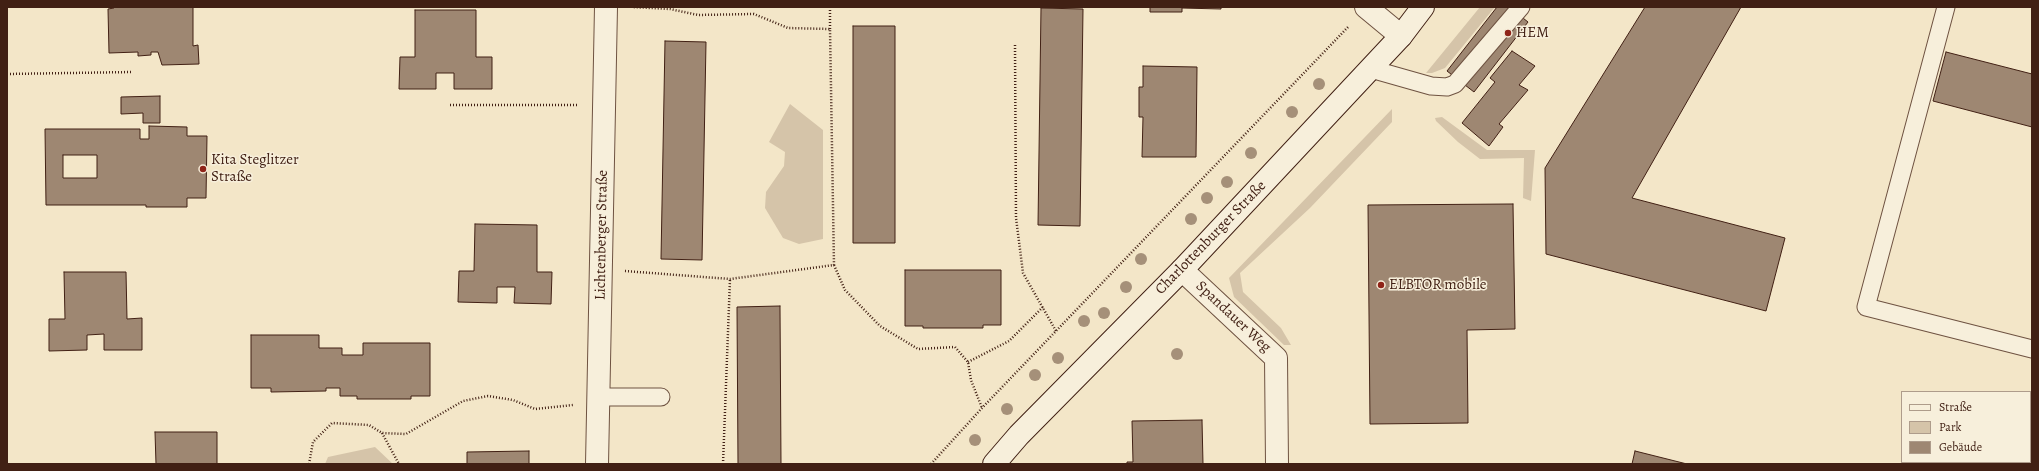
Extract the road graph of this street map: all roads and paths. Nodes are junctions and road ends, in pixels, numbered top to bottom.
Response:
1 (606, 7) edge
2 (628, 7) edge
3 (830, 7) edge
4 (1423, 7) edge
5 (1521, 7) edge
6 (1946, 7) edge
7 (1366, 8) edge
8 (830, 29) junction
9 (1402, 36) junction
10 (1015, 45) dead end
11 (1371, 69) junction
12 (132, 72) dead end
13 (7, 74) edge
14 (450, 105) dead end
15 (604, 105) junction
16 (834, 265) junction
17 (601, 270) junction
18 (1182, 270) junction
19 (730, 279) junction
20 (1043, 307) junction
21 (1056, 332) junction
22 (2032, 349) edge
23 (968, 362) junction
24 (598, 397) junction
25 (662, 397) dead end
26 (982, 408) junction
27 (382, 433) junction
28 (309, 464) edge
29 (399, 464) edge
30 (597, 464) edge
31 (723, 464) edge
32 (931, 464) edge
33 (994, 464) edge
34 (1277, 464) edge

1 - 15 street, Lichtenberger Straße
2 - 8 path
3 - 8 path
4 - 9 street, Charlottenburger Straße
5 - 11 lane
6 - 22 lane
7 - 9 street
7 - 21 path
8 - 16 path
9 - 11 street, Charlottenburger Straße
10 - 20 path
11 - 18 street, Charlottenburger Straße
12 - 13 path
14 - 15 path
15 - 17 street, Lichtenberger Straße
16 - 19 path
16 - 23 path
17 - 19 path
17 - 24 street, Lichtenberger Straße
18 - 33 street, Charlottenburger Straße
18 - 34 street, Spandauer Weg
19 - 31 path
20 - 21 path
20 - 23 path
21 - 26 path
23 - 26 path
24 - 25 lane
24 - 27 path
24 - 30 street, Lichtenberger Straße
26 - 32 path
27 - 28 path
27 - 29 path

